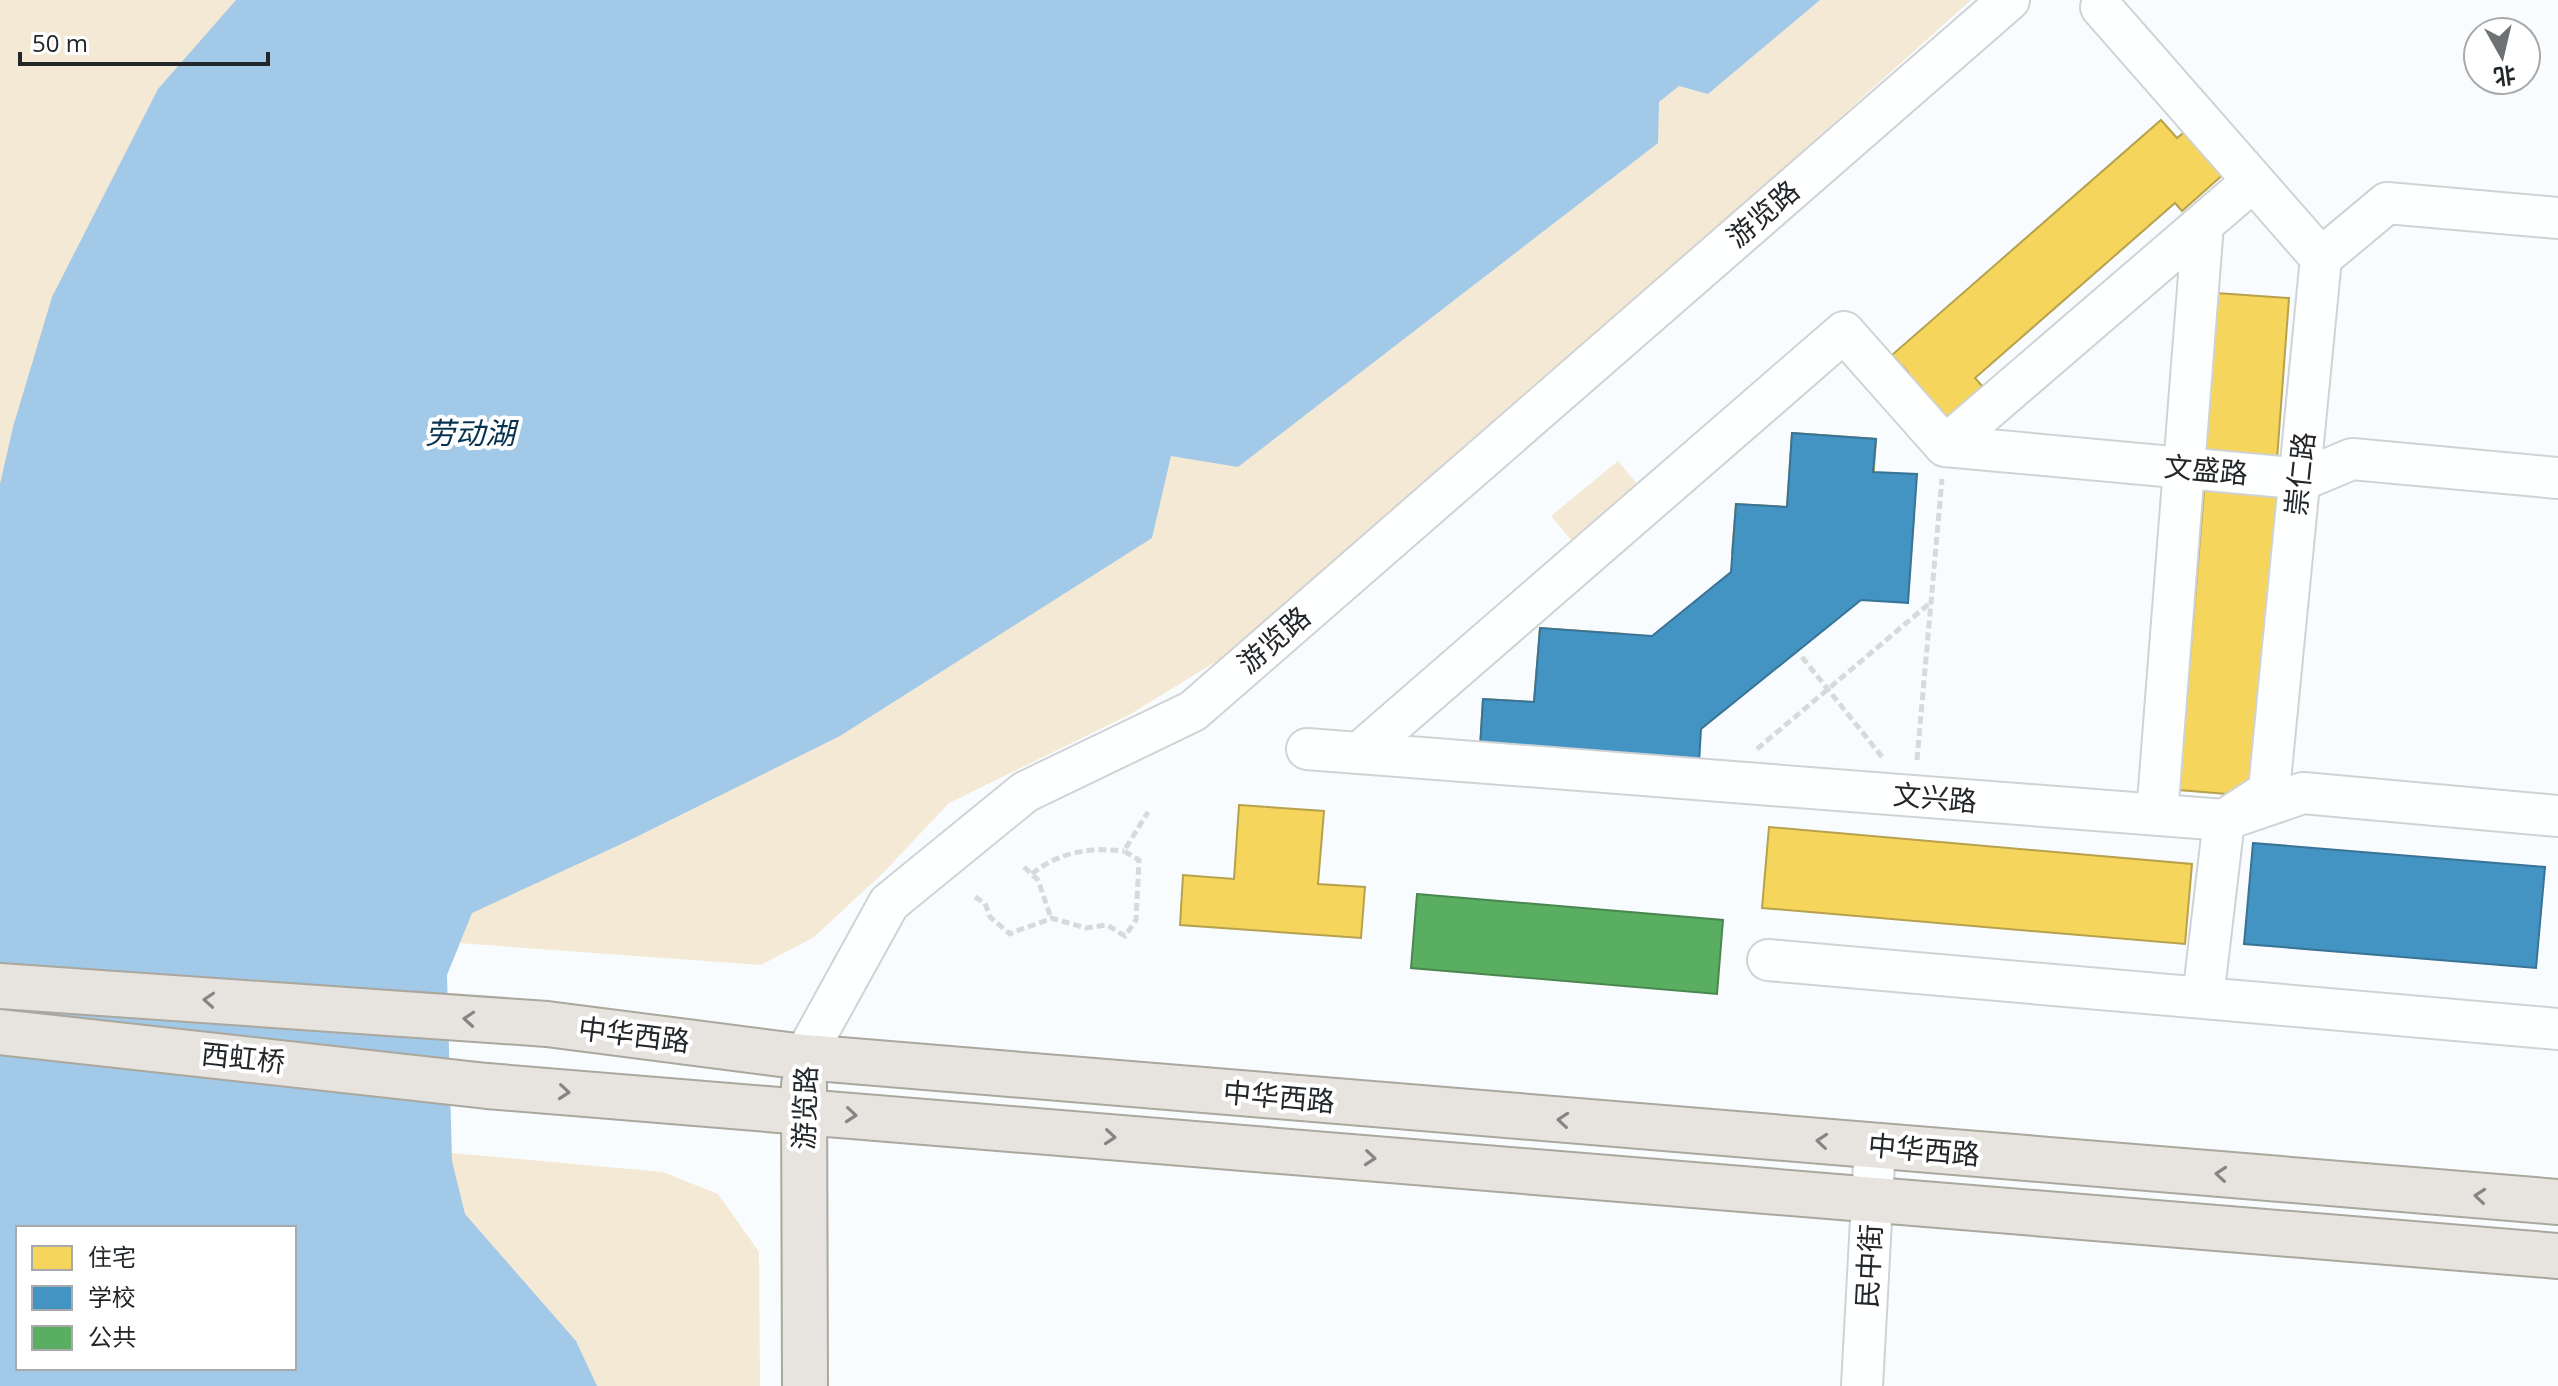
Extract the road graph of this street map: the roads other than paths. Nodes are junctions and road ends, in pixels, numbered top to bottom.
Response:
1 (2009, 0) edge
2 (2101, 7) dead end
3 (2253, 181) junction
4 (2558, 218) edge
5 (2203, 224) junction
6 (2321, 258) junction
7 (1945, 446) junction
8 (2184, 468) junction
9 (2558, 478) edge
10 (2300, 479) junction
11 (1307, 749) dead end
12 (1359, 753) junction
13 (2157, 815) junction
14 (2558, 816) edge
15 (2224, 820) junction
16 (1768, 960) dead end
17 (0, 986) edge
18 (2203, 998) junction
19 (2558, 1029) edge
20 (0, 1032) edge
21 (804, 1057) junction
22 (487, 1086) joint
23 (804, 1111) junction
24 (1875, 1146) junction
25 (1872, 1200) junction
26 (2558, 1202) edge
27 (2558, 1256) edge
28 (805, 1386) edge
29 (1862, 1386) edge

1 - 21 street, 游览路
2 - 3 street
3 - 5 street
3 - 6 street
4 - 6 street
5 - 7 street
5 - 8 street
6 - 10 street, 崇仁路
7 - 8 street, 文盛路
7 - 12 street
8 - 10 street, 文盛路
8 - 13 street
9 - 10 street, 文盛路
10 - 15 street, 崇仁路
11 - 12 street, 文兴路
12 - 13 street, 文兴路
13 - 15 street, 文兴路
14 - 15 street, 文兴路
15 - 18 street
16 - 18 street
21 -> 17 main road, 中华西路
18 - 19 street
20 - 22 main road, 西虹桥
21 - 23 main road, 游览路
24 -> 21 main road, 中华西路
22 -> 23 main road, 中华西路
23 -> 25 main road, 中华西路
23 - 28 main road, 游览路
24 - 25 street, 民中街
26 -> 24 main road, 中华西路
25 - 27 main road, 中华西路
25 - 29 street, 民中街

